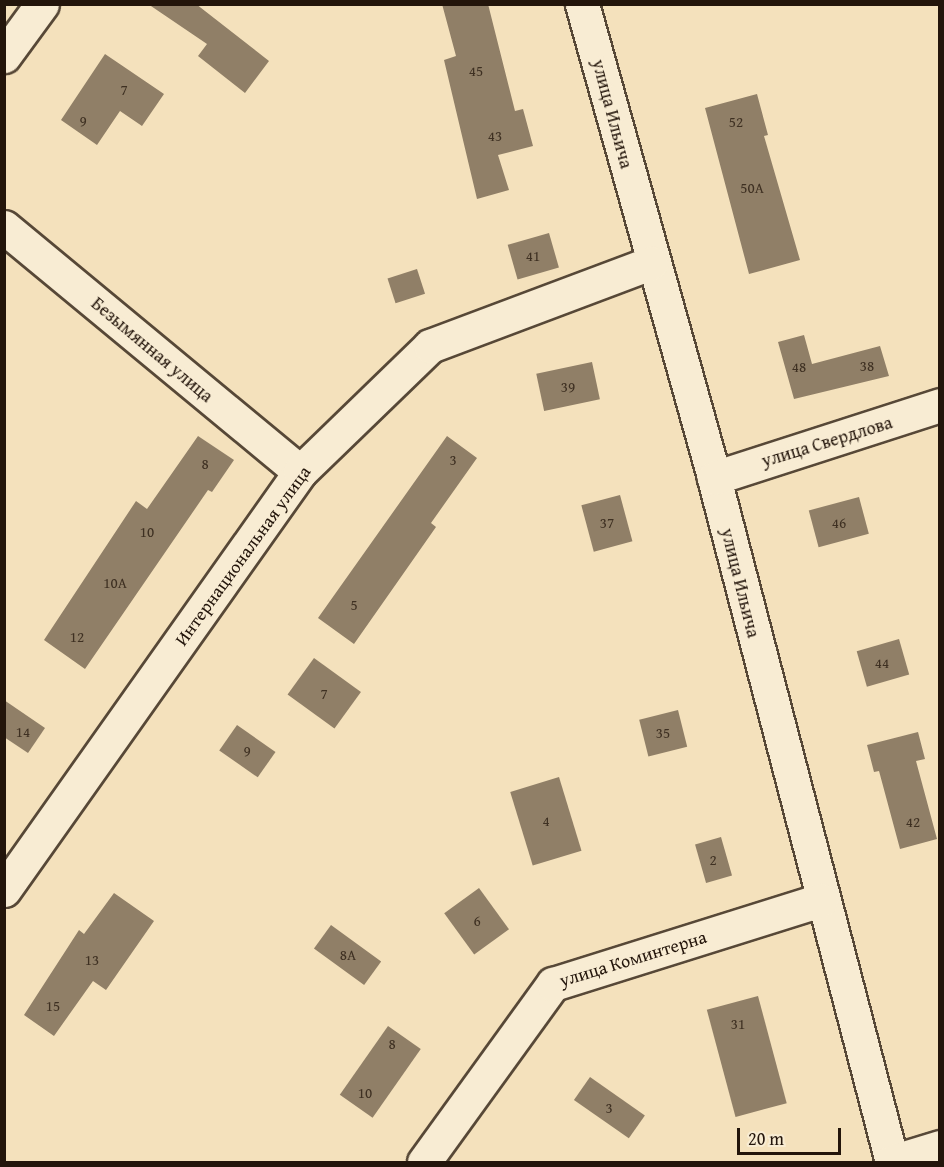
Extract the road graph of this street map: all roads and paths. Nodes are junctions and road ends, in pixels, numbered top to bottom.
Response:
1 (42, 4) edge
2 (582, 4) edge
3 (4, 56) edge
4 (4, 227) edge
5 (651, 263) junction
6 (939, 405) edge
7 (300, 472) junction
8 (714, 478) junction
9 (4, 890) edge
10 (821, 900) junction
11 (939, 1147) edge
12 (424, 1162) edge
13 (892, 1162) edge

1 - 3 street
2 - 5 street, улица Ильича
4 - 7 street, Безымянная улица
5 - 7 street, Интернациональная улица
5 - 8 street, улица Ильича
6 - 8 street, улица Свердлова
7 - 9 street, Интернациональная улица
8 - 10 street, улица Ильича
10 - 12 street, улица Коминтерна
10 - 13 street, улица Ильича
11 - 13 street

